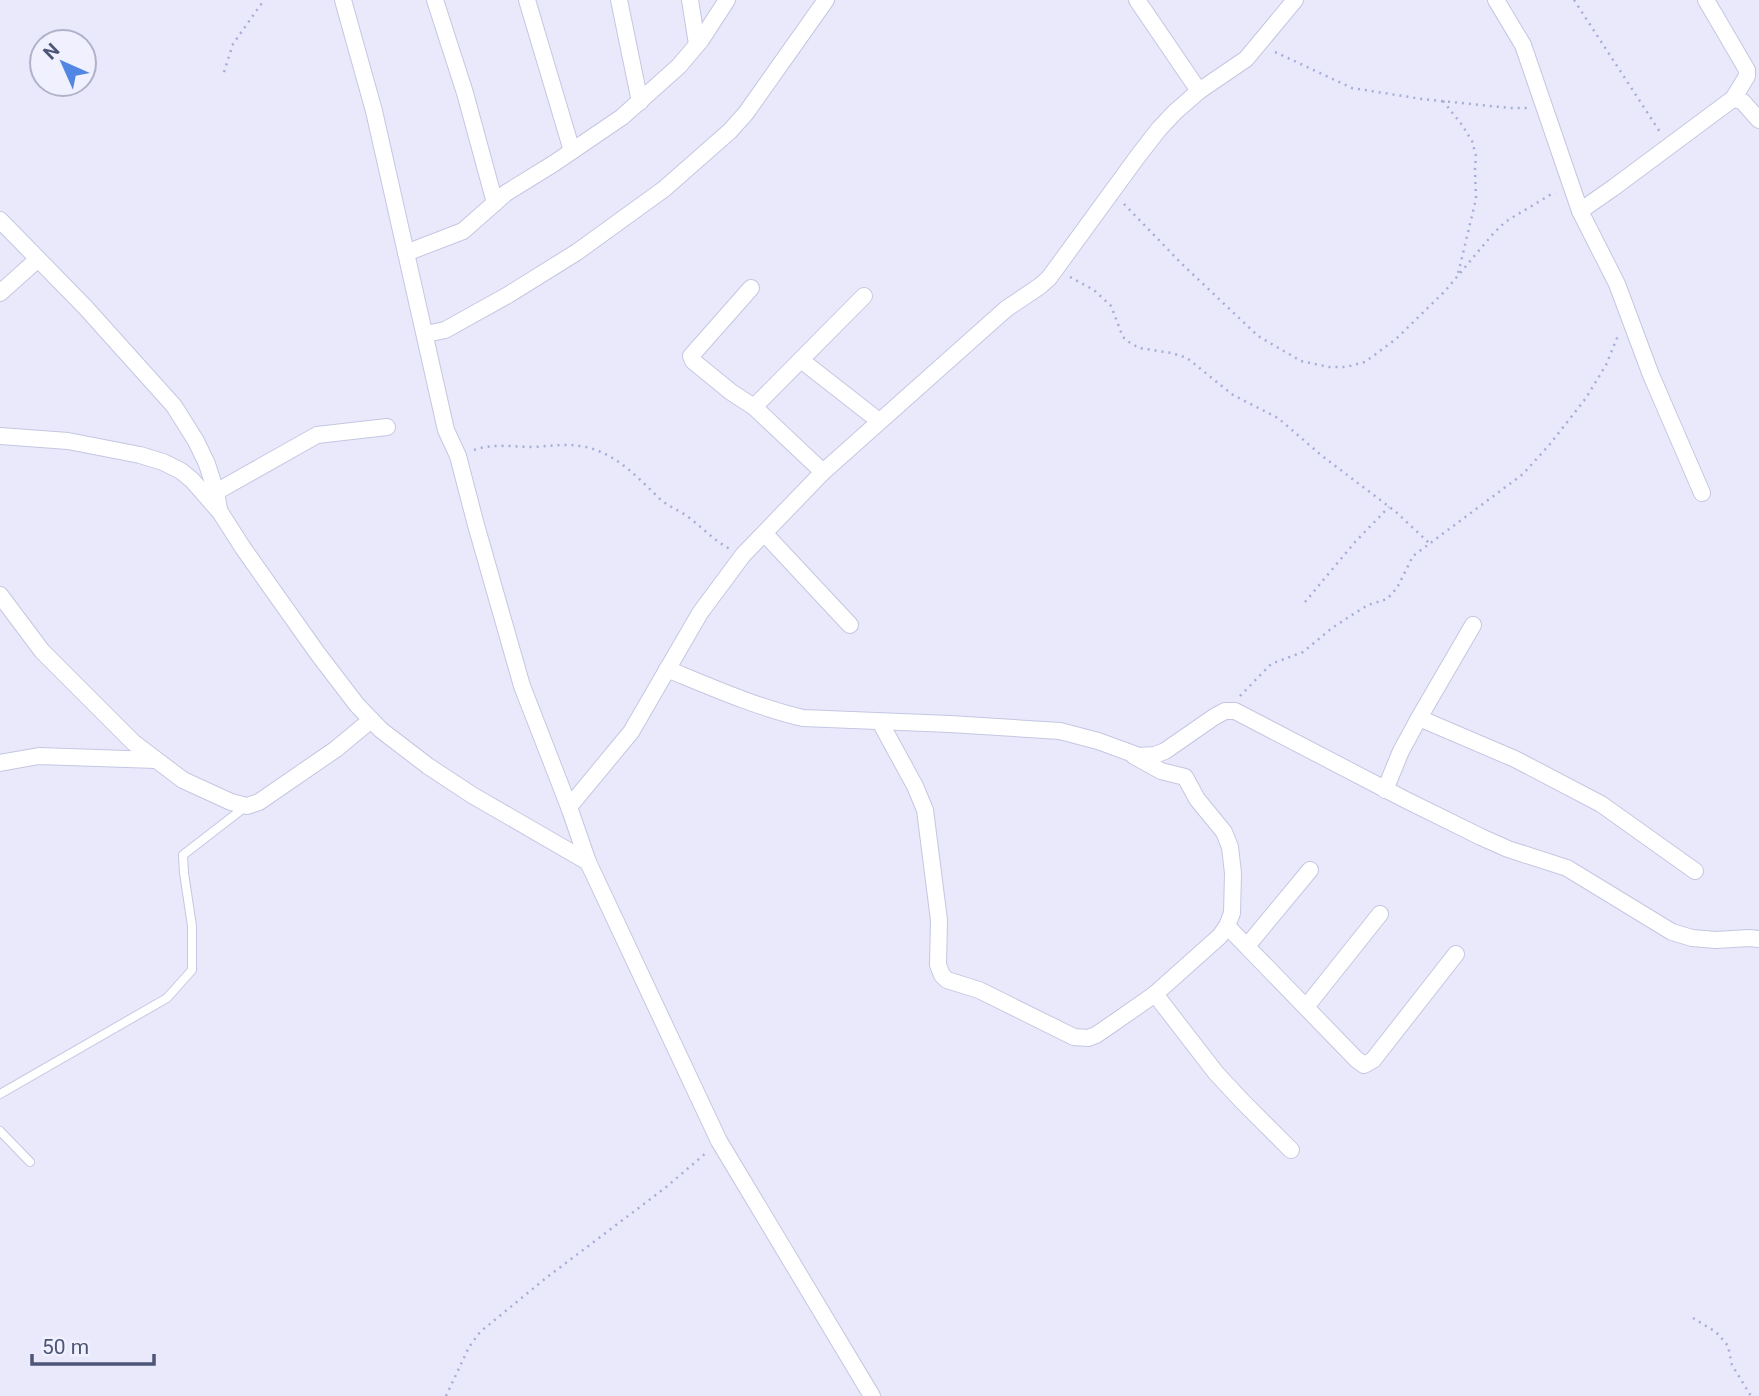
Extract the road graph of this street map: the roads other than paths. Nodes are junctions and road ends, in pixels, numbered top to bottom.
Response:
1 (343, 0) edge
2 (435, 0) edge
3 (527, 0) edge
4 (619, 0) edge
5 (690, 0) edge
6 (727, 0) edge
7 (826, 0) edge
8 (1137, 0) edge
9 (1295, 0) edge
10 (1706, 0) edge
11 (1504, 3) edge
12 (697, 44) junction
13 (1199, 91) junction
14 (1734, 99) junction
15 (640, 102) junction
16 (1759, 120) edge
17 (572, 151) junction
18 (495, 203) junction
19 (1580, 211) junction
20 (0, 220) edge
21 (406, 253) junction
22 (38, 259) junction
23 (751, 288) dead end
24 (0, 293) edge
25 (864, 296) dead end
26 (426, 334) junction
27 (801, 360) junction
28 (754, 407) junction
29 (879, 421) junction
30 (387, 427) dead end
31 (0, 436) edge
32 (823, 472) junction
33 (216, 492) junction
34 (1702, 494) dead end
35 (220, 512) junction
36 (765, 534) junction
37 (0, 595) edge
38 (850, 625) dead end
39 (1473, 625) dead end
40 (667, 669) junction
41 (1419, 718) junction
42 (372, 720) junction
43 (880, 722) junction
44 (1129, 753) junction
45 (156, 760) junction
46 (0, 763) edge
47 (1385, 790) junction
48 (247, 806) junction
49 (569, 807) junction
50 (588, 862) junction
51 (1310, 870) dead end
52 (1695, 871) dead end
53 (1380, 914) dead end
54 (1227, 926) junction
55 (1759, 939) edge
56 (1247, 946) junction
57 (1456, 954) dead end
58 (1155, 993) junction
59 (1306, 1007) junction
60 (0, 1094) edge
61 (0, 1131) edge
62 (1291, 1150) dead end
63 (30, 1162) dead end
64 (872, 1396) edge

1 - 21 street
2 - 18 street
3 - 17 street
4 - 15 street
5 - 12 street
6 - 12 street
7 - 26 street
8 - 13 street
9 - 13 street
10 - 14 street
11 - 19 street
12 - 15 street
13 - 29 street
14 - 16 street
14 - 19 street
15 - 17 street
17 - 18 street
18 - 21 street
19 - 34 street
20 - 22 street
21 - 26 street
22 - 24 street
22 - 33 street
23 - 28 street
25 - 27 street
26 - 49 street
27 - 28 street
27 - 29 street
28 - 32 street
29 - 32 street
30 - 33 street
31 - 35 street
32 - 36 street
33 - 35 street
35 - 42 street
36 - 38 street
36 - 40 street
37 - 45 street
39 - 41 street
40 - 43 street
40 - 49 street
41 - 47 street
41 - 52 street
42 - 48 street
42 - 50 street
43 - 44 street
43 - 58 street
44 - 47 street
44 - 54 street
45 - 46 street
45 - 48 street
47 - 55 street
48 - 60 lane
49 - 50 street
50 - 64 street
51 - 56 street
53 - 59 street
54 - 56 street
54 - 58 street
56 - 59 street
57 - 59 street
58 - 62 street
61 - 63 lane

